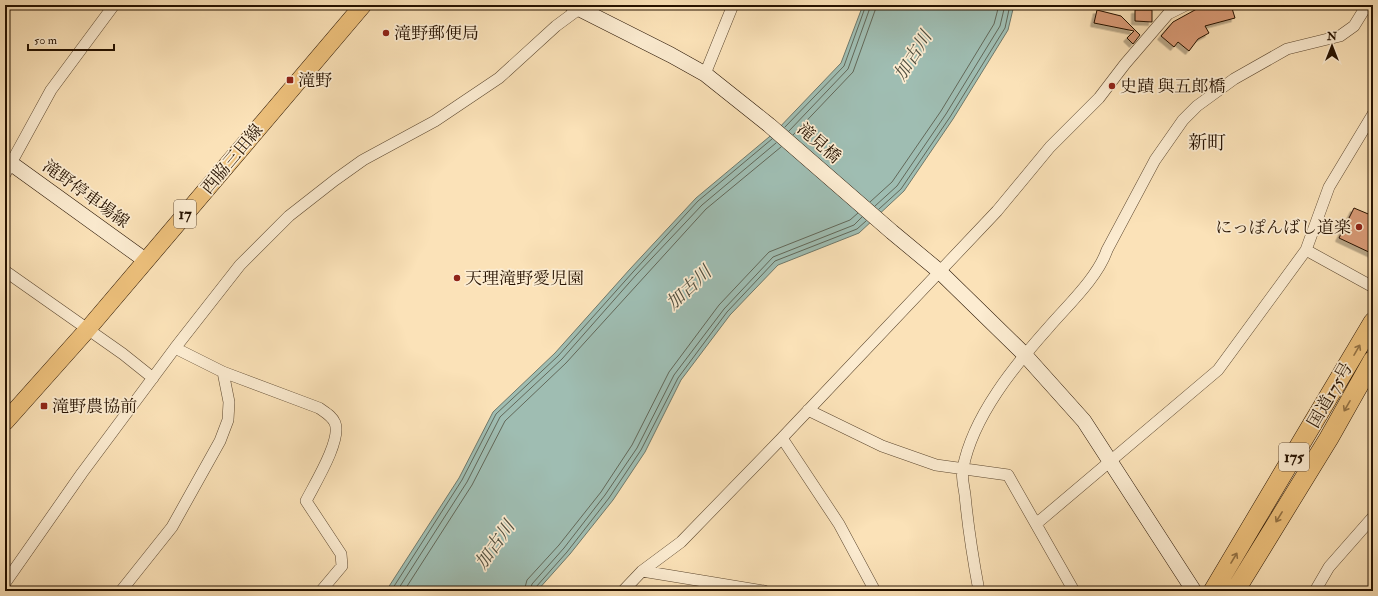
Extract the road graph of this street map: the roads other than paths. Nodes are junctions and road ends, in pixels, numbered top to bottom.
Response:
1 (114, 5) edge
2 (363, 5) edge
3 (733, 5) edge
4 (1186, 5) edge
5 (1367, 5) edge
6 (577, 6) edge
7 (1168, 10) edge
8 (705, 74) junction
9 (1373, 114) edge
10 (7, 166) edge
11 (1306, 250) junction
12 (145, 260) junction
13 (5, 271) edge
14 (939, 271) junction
15 (1373, 287) edge
16 (1373, 322) edge
17 (87, 330) junction
18 (175, 348) junction
19 (1024, 354) junction
20 (1373, 360) edge
21 (223, 372) junction
22 (153, 378) junction
23 (808, 410) junction
24 (5, 422) edge
25 (782, 438) junction
26 (1110, 461) junction
27 (962, 469) junction
28 (1373, 517) edge
29 (1036, 524) junction
30 (642, 571) junction
31 (5, 583) edge
32 (121, 591) edge
33 (321, 591) edge
34 (623, 591) edge
35 (764, 591) edge
36 (876, 591) edge
37 (979, 591) edge
38 (1074, 591) edge
39 (1194, 591) edge
40 (1213, 591) edge
41 (1235, 591) edge
42 (1315, 591) edge

1 - 10 street
2 - 12 main road, 西脇三田線 / 17
3 - 8 street
4 - 7 street
5 - 19 street
6 - 8 street, 滝見橋
6 - 18 street
7 - 14 street
8 - 14 street, 滝見橋
9 - 11 street
10 - 12 street, 滝野停車場線
11 - 15 street
11 - 26 street
12 - 17 main road, 西脇三田線 / 17
13 - 17 street
14 - 19 street, 滝見橋
14 - 23 street
40 -> 16 highway, 国道175号 / 175
17 - 22 street
17 - 24 main road, 西脇三田線 / 17
18 - 21 street
18 - 22 street
19 - 26 street, 滝見橋
19 - 27 street
20 -> 41 highway, 国道175号 / 175
21 - 32 street
21 - 33 street
22 - 31 street
23 - 25 street
23 - 27 street
25 - 30 street
25 - 36 street
26 - 29 street
26 - 39 street, 滝見橋
27 - 29 street
27 - 37 street
28 - 42 street
29 - 38 street
30 - 34 street
30 - 35 street

